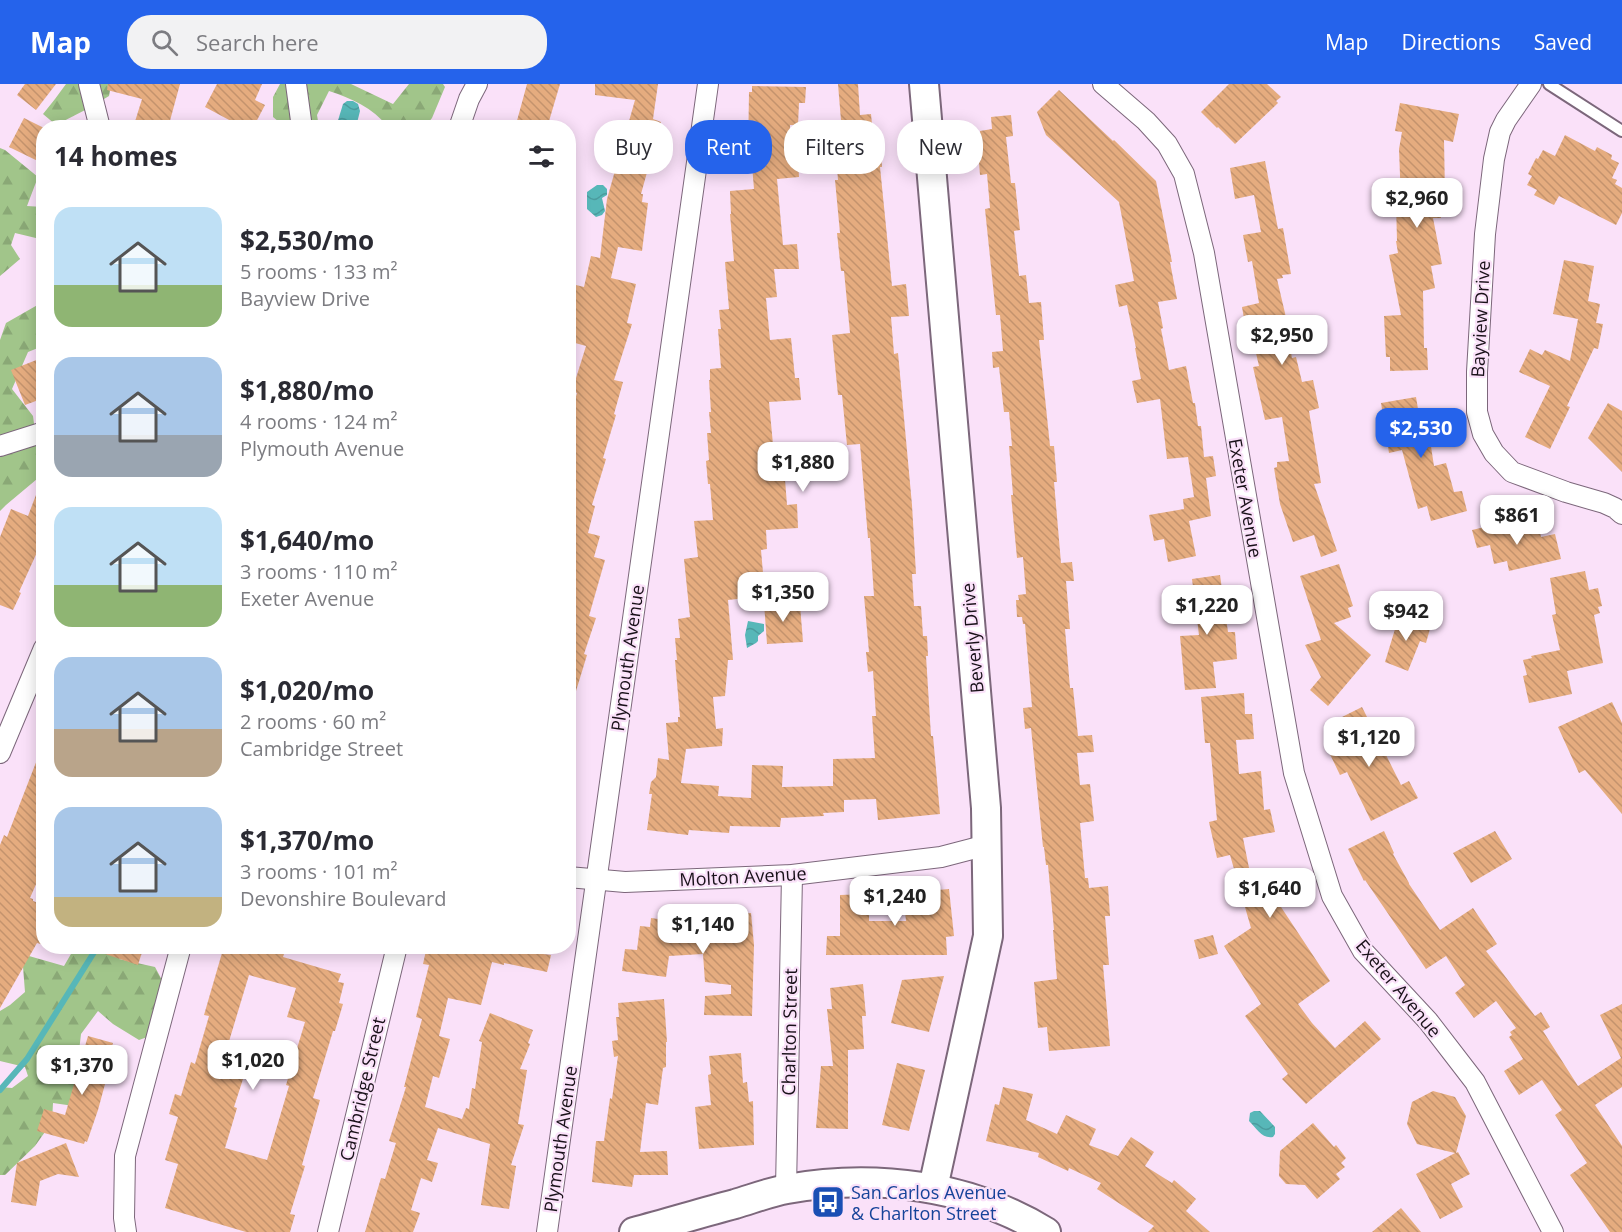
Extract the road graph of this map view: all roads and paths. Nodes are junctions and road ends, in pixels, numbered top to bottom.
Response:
1 (89, 84) edge
2 (296, 84) edge
3 (477, 84) edge
4 (708, 84) edge
5 (924, 84) edge
6 (1103, 84) edge
7 (1531, 84) edge
8 (1549, 84) edge
9 (98, 120) edge
10 (301, 120) edge
11 (462, 120) edge
12 (1622, 131) edge
13 (36, 435) edge
14 (0, 446) edge
15 (1622, 514) edge
16 (36, 667) edge
17 (0, 753) edge
18 (987, 845) junction
19 (792, 875) junction
20 (576, 878) edge
21 (596, 880) junction
22 (180, 954) edge
23 (395, 954) edge
24 (933, 1188) junction
25 (786, 1189) junction
26 (126, 1232) edge
27 (328, 1232) edge
28 (547, 1232) edge
29 (634, 1232) edge
30 (1046, 1232) edge
31 (1553, 1232) edge

1 - 9 street
2 - 10 street
3 - 11 street
4 - 21 street, Plymouth Avenue
5 - 18 street, Beverly Drive
6 - 31 street, Exeter Avenue
7 - 15 street, Bayview Drive
8 - 12 lane
13 - 14 street
16 - 17 street
18 - 19 street, Molton Avenue
18 - 24 street, Beverly Drive
19 - 21 street, Molton Avenue
19 - 25 street, Charlton Street
20 - 21 street, Molton Avenue
21 - 28 street, Plymouth Avenue
22 - 26 street
23 - 27 street, Cambridge Street
24 - 25 street
24 - 30 street
25 - 29 street

